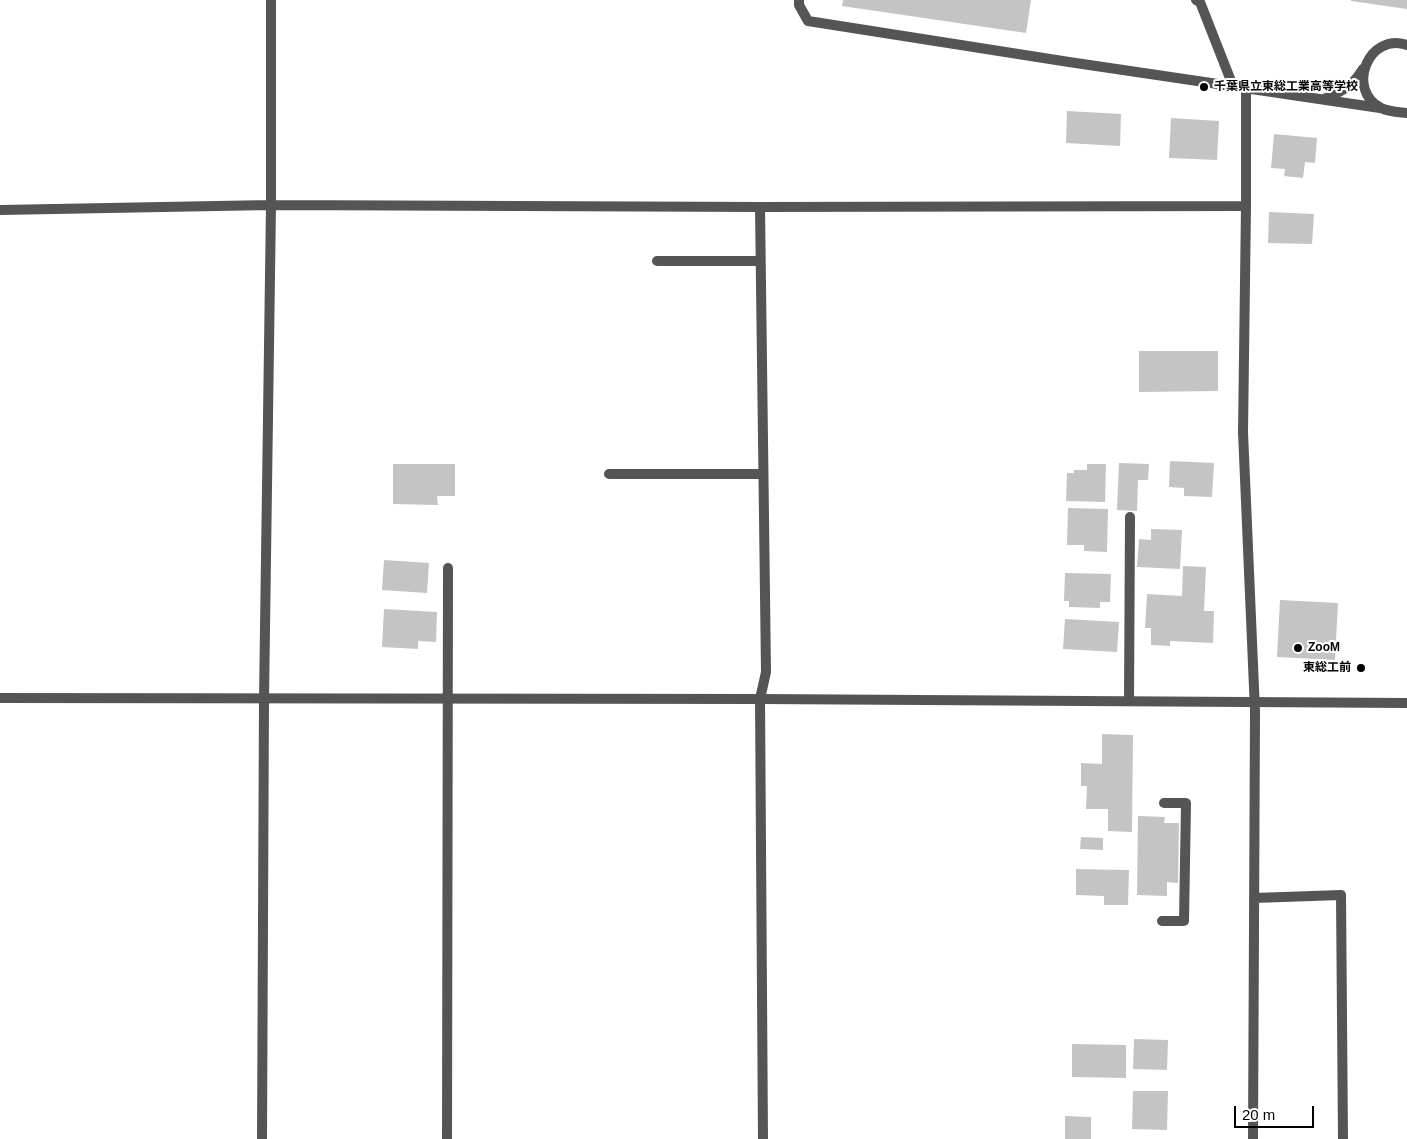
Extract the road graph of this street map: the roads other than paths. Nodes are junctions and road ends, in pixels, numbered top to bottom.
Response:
1 (271, 0) edge
2 (799, 0) edge
3 (1196, 0) edge
4 (1405, 44) edge
5 (1364, 67) junction
6 (1233, 86) junction
7 (1246, 88) junction
8 (1324, 99) junction
9 (1380, 108) junction
10 (1407, 112) edge
11 (271, 205) junction
12 (1246, 206) junction
13 (760, 207) junction
14 (0, 210) edge
15 (657, 261) dead end
16 (760, 261) junction
17 (609, 474) dead end
18 (763, 474) junction
19 (1130, 517) dead end
20 (448, 568) dead end
21 (0, 698) edge
22 (264, 699) junction
23 (448, 699) junction
24 (760, 699) junction
25 (1128, 701) junction
26 (1254, 702) junction
27 (1407, 703) edge
28 (1164, 803) dead end
29 (1254, 898) junction
30 (1162, 921) dead end
31 (262, 1139) edge
32 (447, 1139) edge
33 (764, 1139) edge
34 (1253, 1139) edge
35 (1343, 1139) edge

1 - 11 street
2 - 6 street
3 - 6 street
4 - 5 street
5 - 8 street
5 - 9 street
6 - 7 street
7 - 8 street
7 - 12 street
8 - 9 street
9 - 10 street
11 - 13 street
11 - 14 street
11 - 22 street
12 - 13 street
12 - 26 street
13 - 16 street
15 - 16 street
16 - 18 street
17 - 18 street
18 - 24 street
19 - 25 street
20 - 23 street
21 - 22 street
22 - 23 street
22 - 31 street
23 - 24 street
23 - 32 street
24 - 25 street
24 - 33 street
25 - 26 street
26 - 27 street
26 - 29 street
28 - 30 street
29 - 34 street
29 - 35 street

